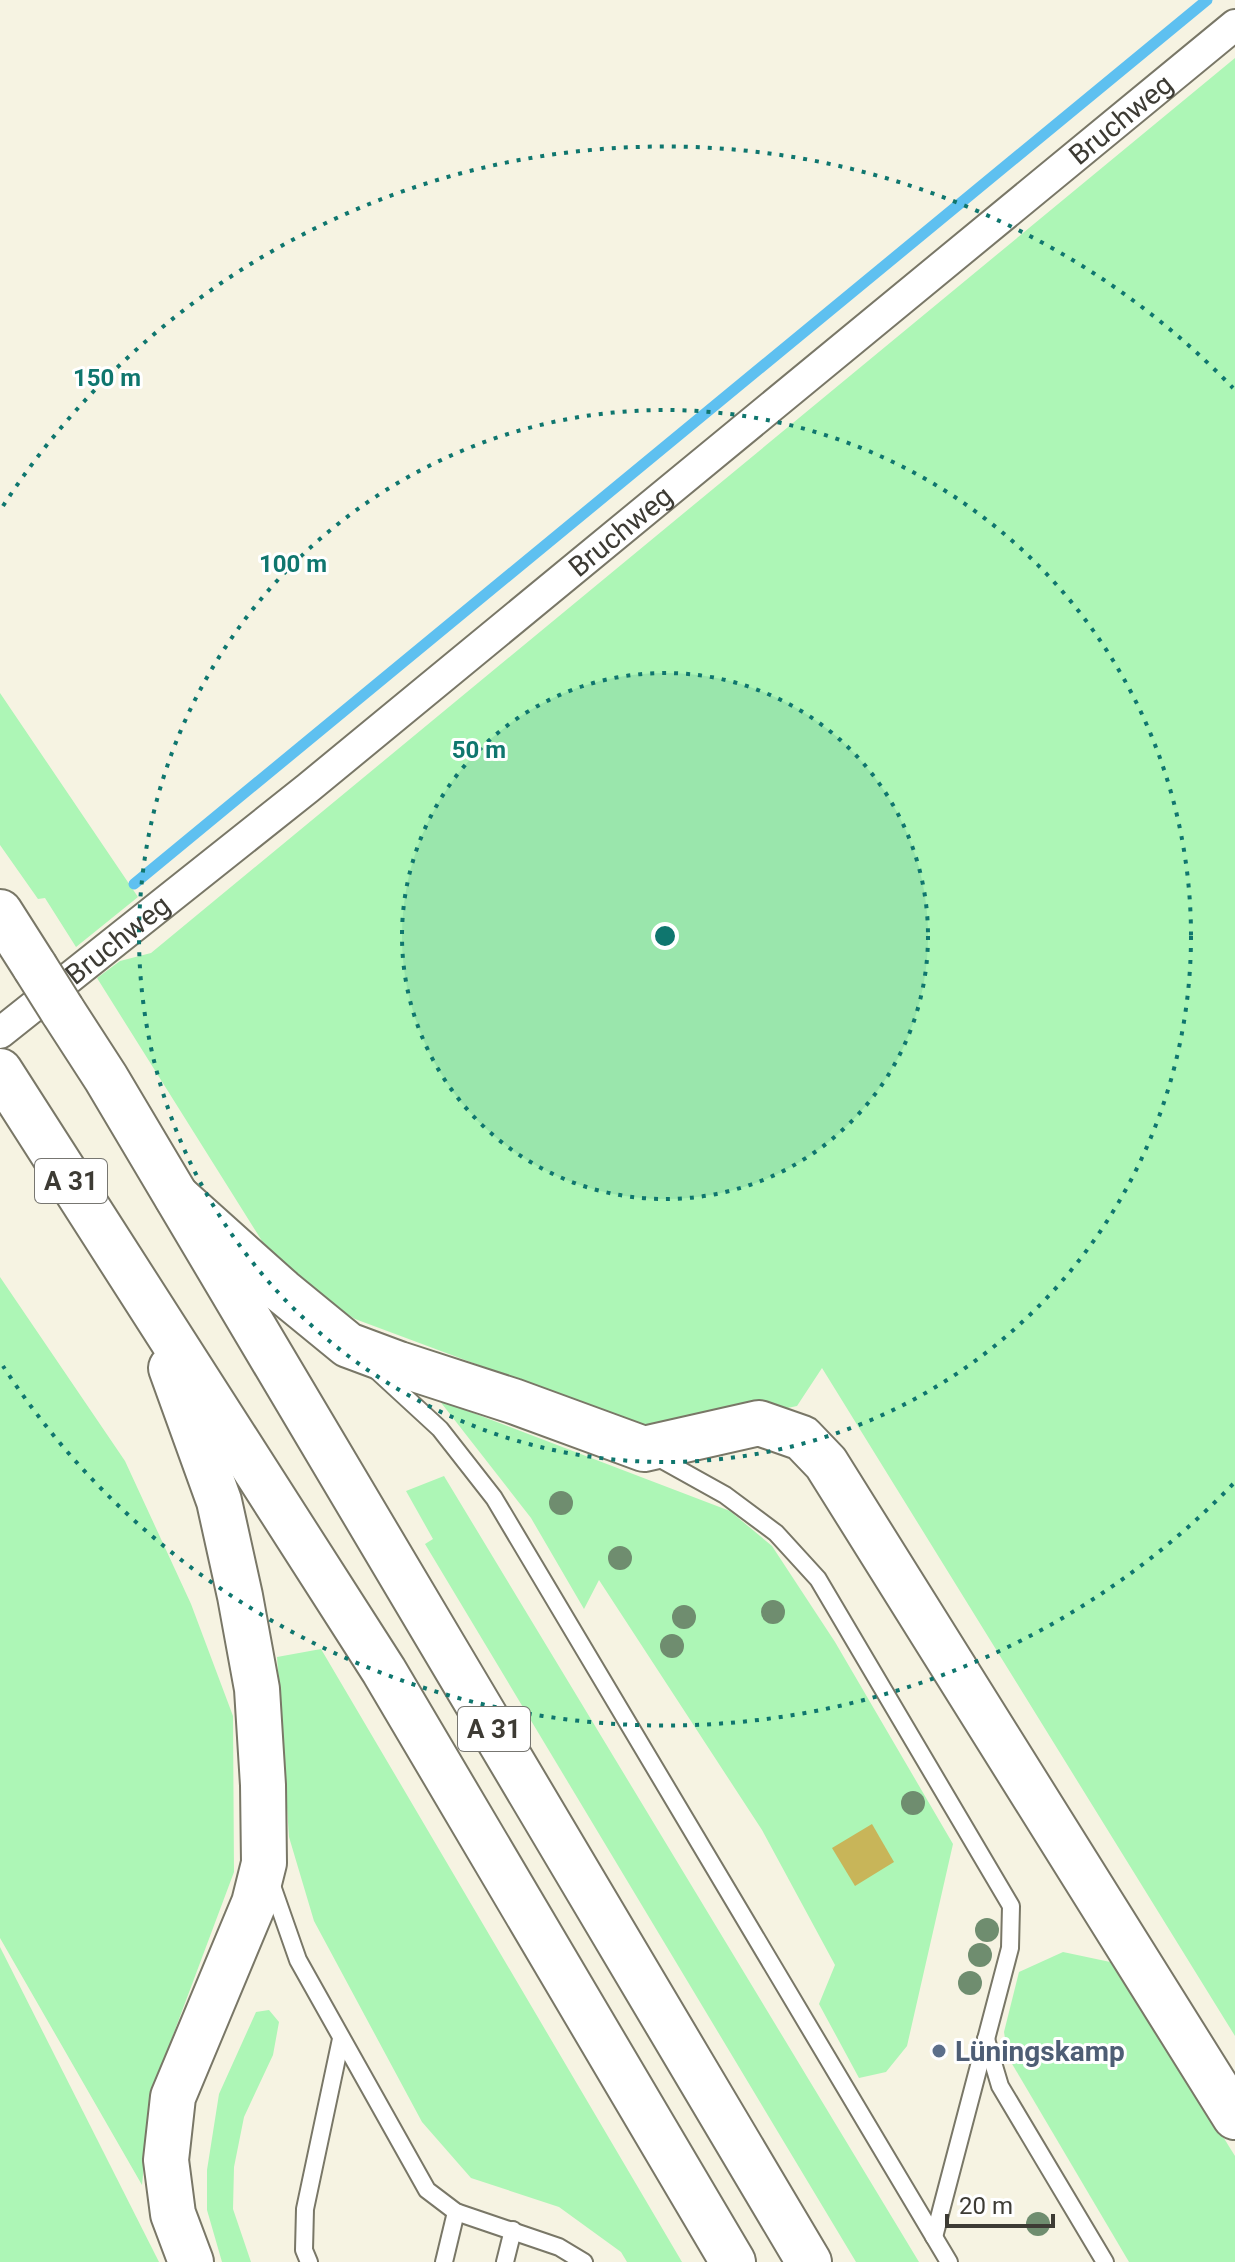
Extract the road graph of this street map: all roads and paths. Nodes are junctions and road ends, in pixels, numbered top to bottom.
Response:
1 (1235, 25) edge
2 (0, 912) edge
3 (0, 1033) edge
4 (0, 1071) edge
5 (177, 1197) junction
6 (143, 1290) junction
7 (348, 1345) junction
8 (644, 1449) junction
9 (264, 1863) junction
10 (986, 2038) junction
11 (341, 2039) junction
12 (1235, 2117) edge
13 (456, 2212) junction
14 (513, 2230) junction
15 (934, 2237) junction
16 (191, 2262) edge
17 (309, 2262) edge
18 (444, 2262) edge
19 (505, 2262) edge
20 (584, 2262) edge
21 (733, 2262) edge
22 (809, 2262) edge
23 (949, 2262) edge
24 (1105, 2262) edge

1 - 3 street, Bruchweg
2 - 5 highway, A 31, bridge
4 - 6 highway, A 31
5 - 7 highway
5 - 22 highway, A 31
6 - 9 highway
6 - 21 highway, A 31
7 - 8 highway
7 - 15 lane
8 - 10 lane
8 - 12 highway
9 - 11 lane
9 - 16 highway
10 - 15 lane
10 - 24 lane
11 - 13 lane
11 - 17 lane
13 - 14 lane
13 - 18 lane
14 - 19 lane
14 - 20 lane
15 - 23 lane

